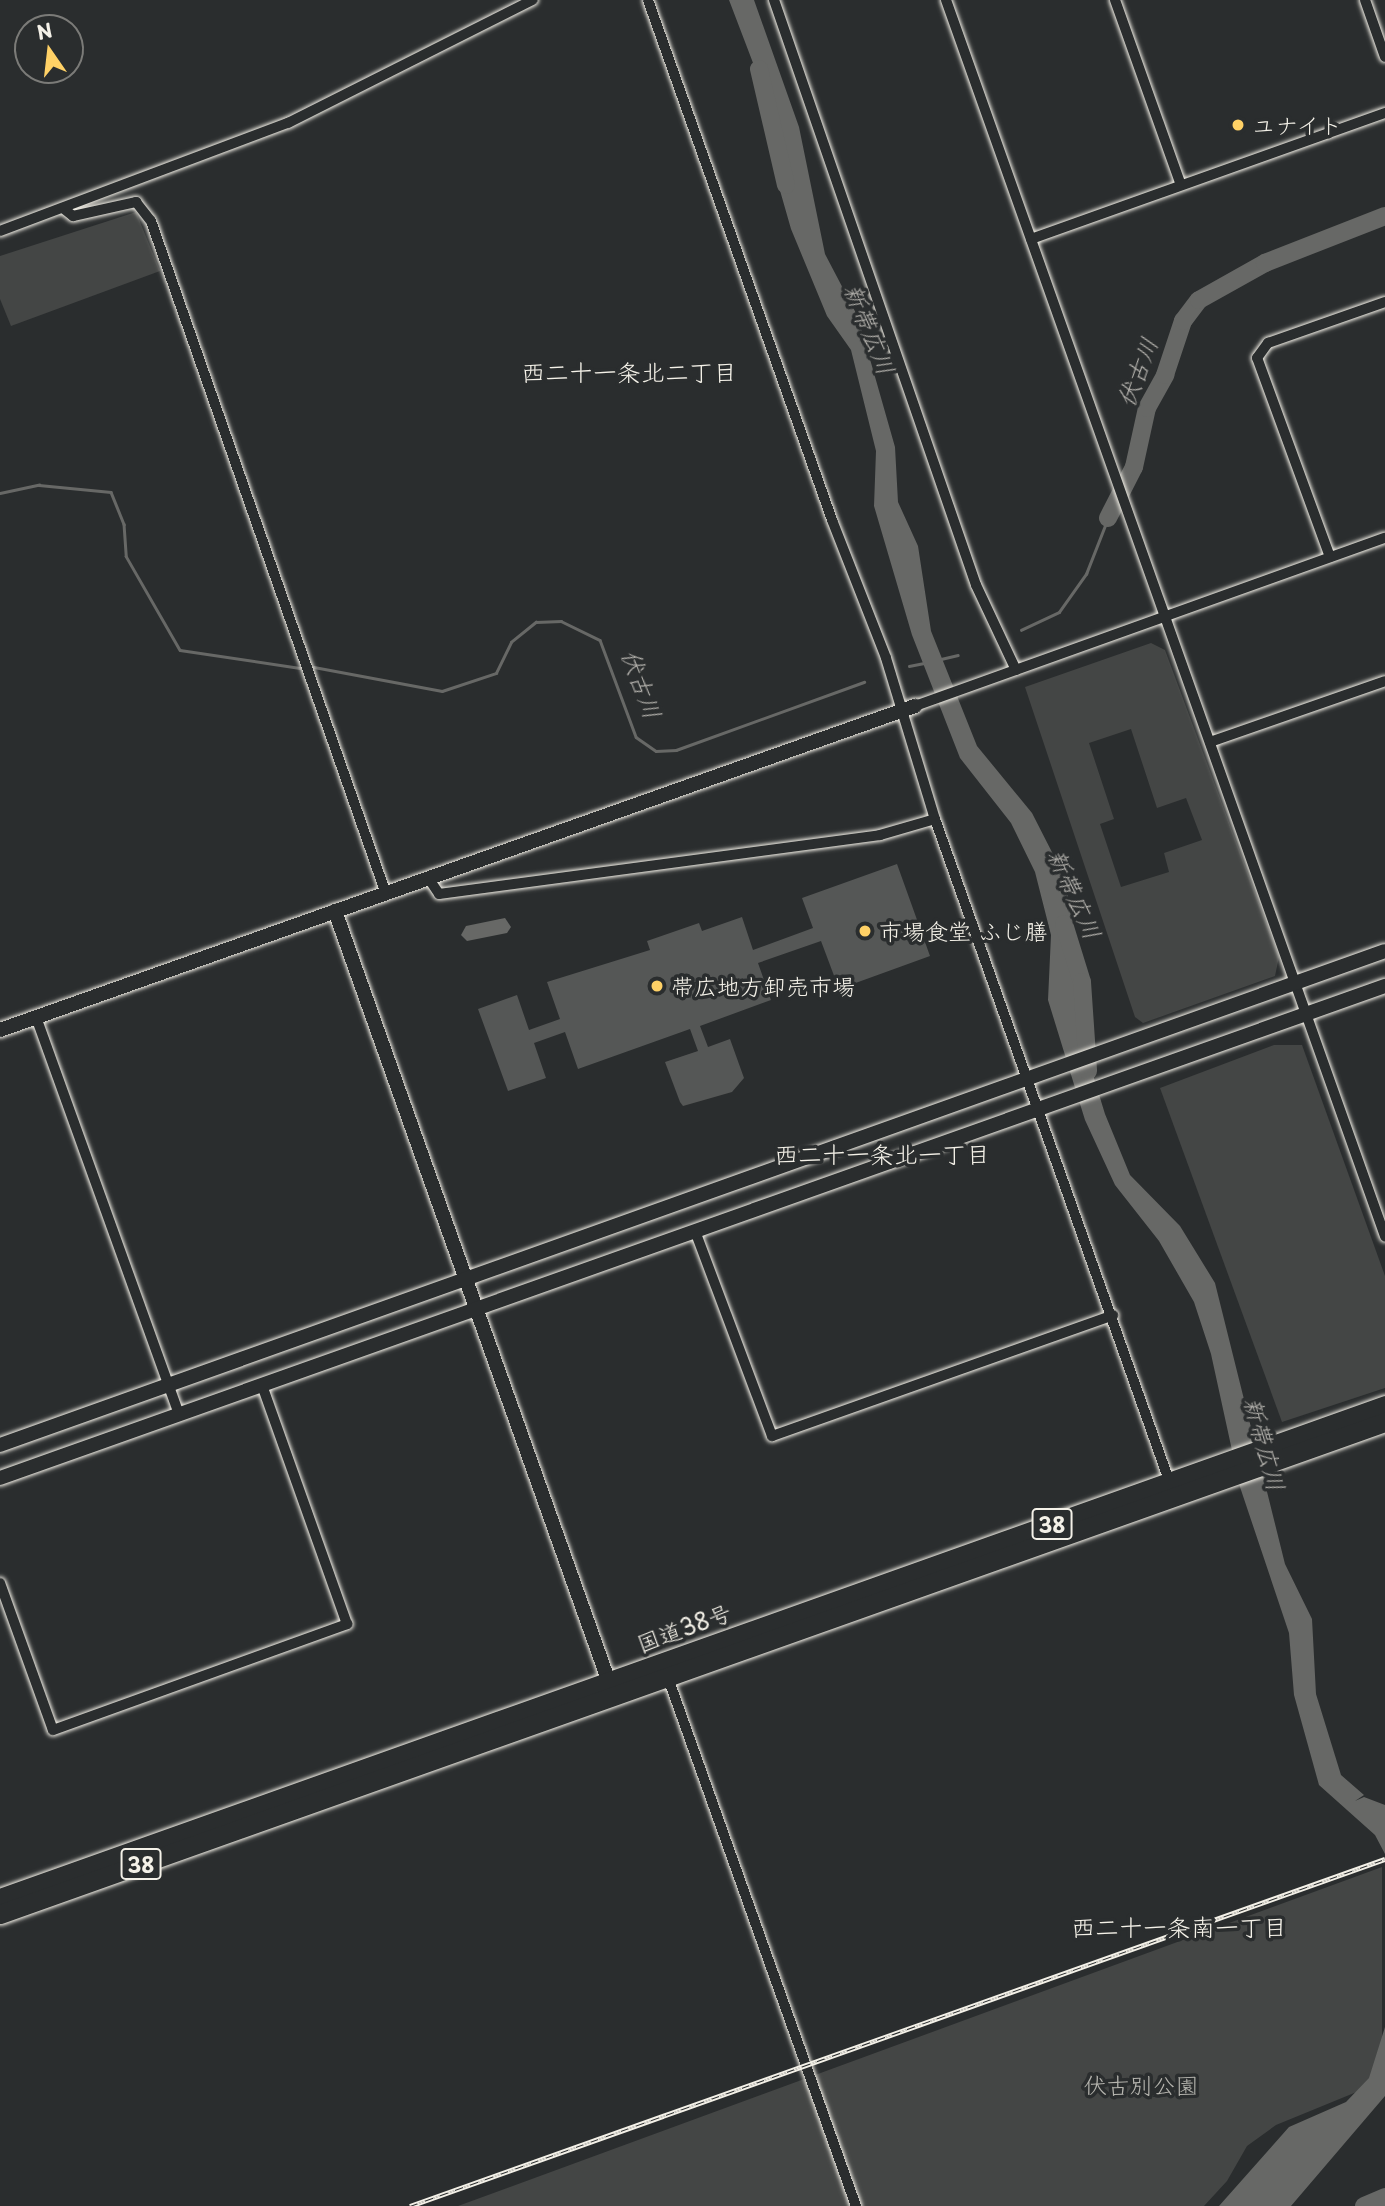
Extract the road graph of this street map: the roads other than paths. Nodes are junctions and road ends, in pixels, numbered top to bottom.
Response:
1 (533, 0) edge
2 (648, 0) edge
3 (774, 0) edge
4 (946, 0) edge
5 (1115, 0) edge
6 (1365, 0) edge
7 (1385, 57) edge
8 (1385, 113) edge
9 (1181, 185) junction
10 (63, 208) junction
11 (0, 231) edge
12 (1031, 239) junction
13 (1385, 302) edge
14 (1385, 538) edge
15 (1330, 558) junction
16 (1165, 617) junction
17 (1016, 670) junction
18 (1385, 681) edge
19 (915, 706) joint
20 (899, 712) junction
21 (1210, 742) junction
22 (935, 819) junction
23 (429, 879) junction
24 (386, 894) junction
25 (335, 911) junction
26 (1385, 951) edge
27 (1295, 984) junction
28 (1385, 986) edge
29 (1306, 1014) junction
30 (36, 1017) junction
31 (0, 1030) edge
32 (1027, 1078) junction
33 (1039, 1109) junction
34 (695, 1231) junction
35 (1385, 1236) edge
36 (464, 1278) junction
37 (475, 1309) junction
38 (1114, 1315) junction
39 (169, 1385) junction
40 (262, 1385) junction
41 (1385, 1405) edge
42 (179, 1414) junction
43 (1385, 1422) edge
44 (0, 1445) edge
45 (1276, 1452) junction
46 (0, 1478) edge
47 (1181, 1486) junction
48 (0, 1583) edge
49 (664, 1669) junction
50 (611, 1688) junction
51 (0, 1898) edge
52 (0, 1914) edge
53 (856, 2206) edge

1 - 10 street
2 - 20 street
3 - 17 street
4 - 12 street
5 - 9 street
6 - 7 street
8 - 9 street
9 - 12 street
10 - 11 street
10 - 24 street
12 - 16 street
13 - 15 street
14 - 15 street
15 - 16 street
16 - 17 street
16 - 21 street
17 - 19 street
18 - 21 street
19 - 20 street
20 - 22 street
20 - 23 street
21 - 27 street
22 - 23 street
22 - 32 street
23 - 24 street
24 - 25 street
25 - 30 street
25 - 36 street
26 - 27 street
27 - 29 street
27 - 32 street
28 - 29 street
29 - 33 street
29 - 35 street
30 - 31 street
30 - 39 street
32 - 33 street
32 - 36 street
33 - 34 street
33 - 38 street
34 - 37 street
34 - 38 street
36 - 37 street
36 - 39 street
37 - 40 street
37 - 50 street
38 - 47 street
39 - 42 street
39 - 44 street
40 - 42 street
40 - 48 street
41 - 45 highway, 国道38号 / 38
42 - 46 street
43 - 45 highway, 国道38号 / 38
45 - 47 highway, 国道38号 / 38
47 - 49 highway, 国道38号 / 38
49 - 50 highway, 国道38号 / 38
49 - 53 street
50 - 51 highway, 国道38号 / 38
50 - 52 highway, 国道38号 / 38

